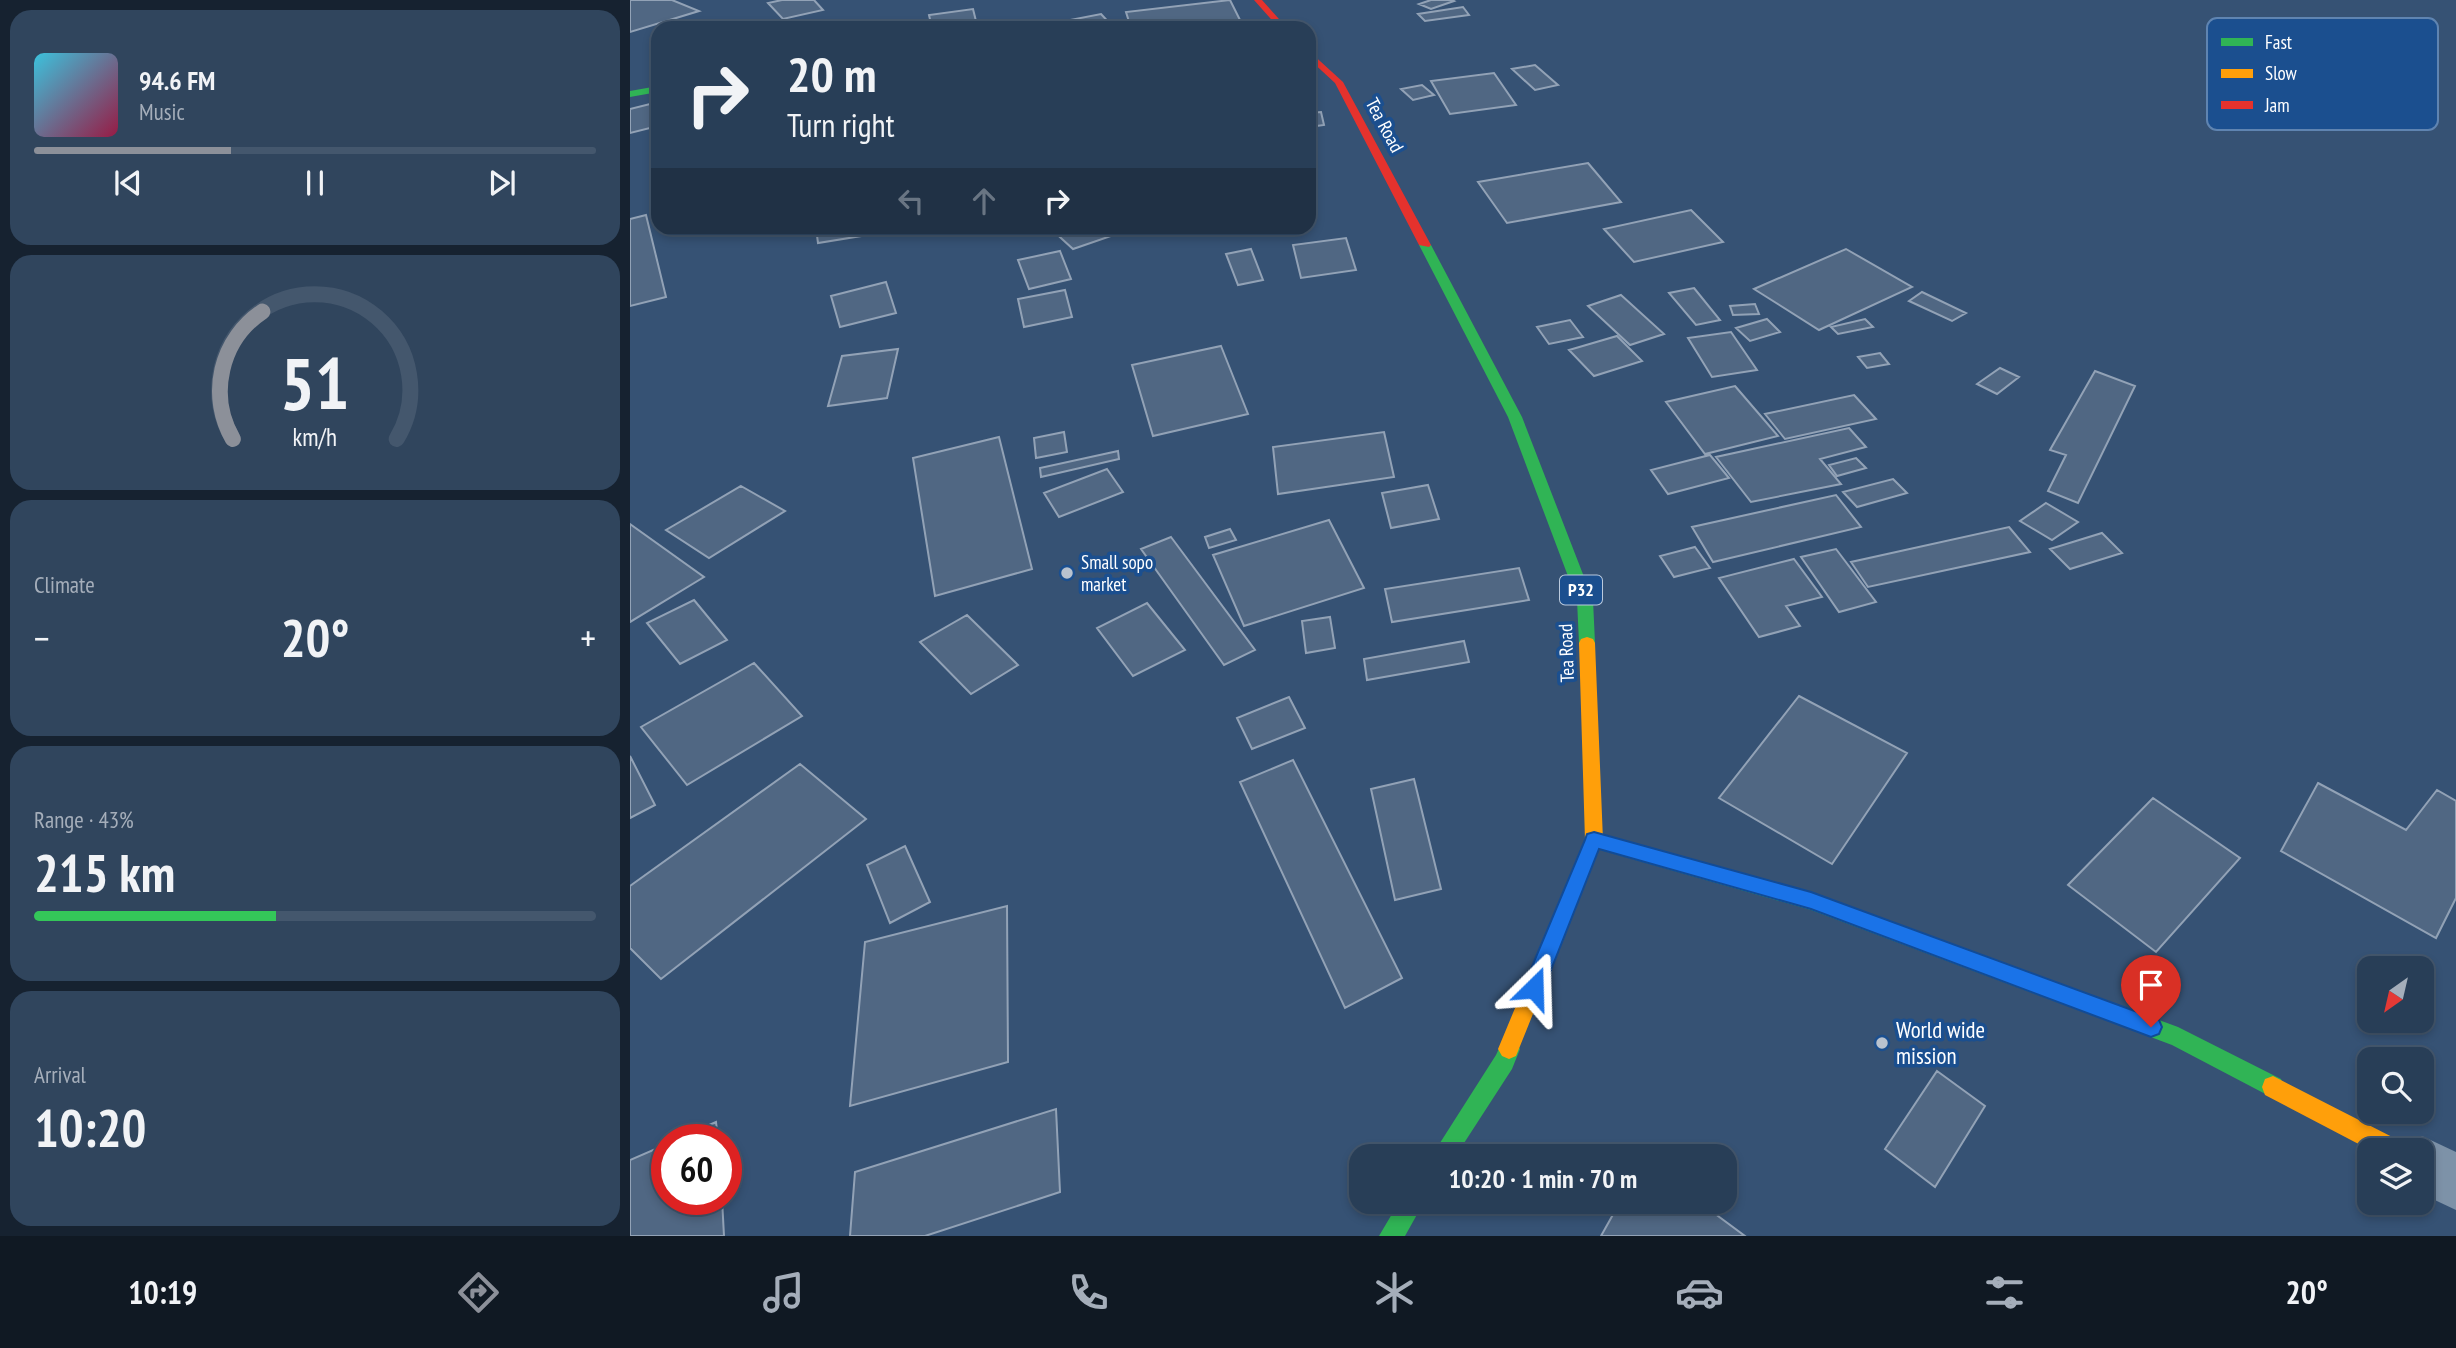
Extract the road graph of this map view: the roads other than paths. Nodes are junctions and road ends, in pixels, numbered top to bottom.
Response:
1 (1258, 0) edge
2 (1277, 21) edge
3 (1316, 61) edge
4 (1594, 840) junction
5 (2371, 1138) edge
6 (1450, 1144) edge
7 (2434, 1170) edge
8 (2456, 1182) edge
9 (1405, 1214) edge
10 (1391, 1236) edge

1 - 2 main road
3 - 4 main road, Tea Road / P32
4 - 5 main road
4 - 6 main road, Tea Road / P32
7 - 8 street
9 - 10 main road

